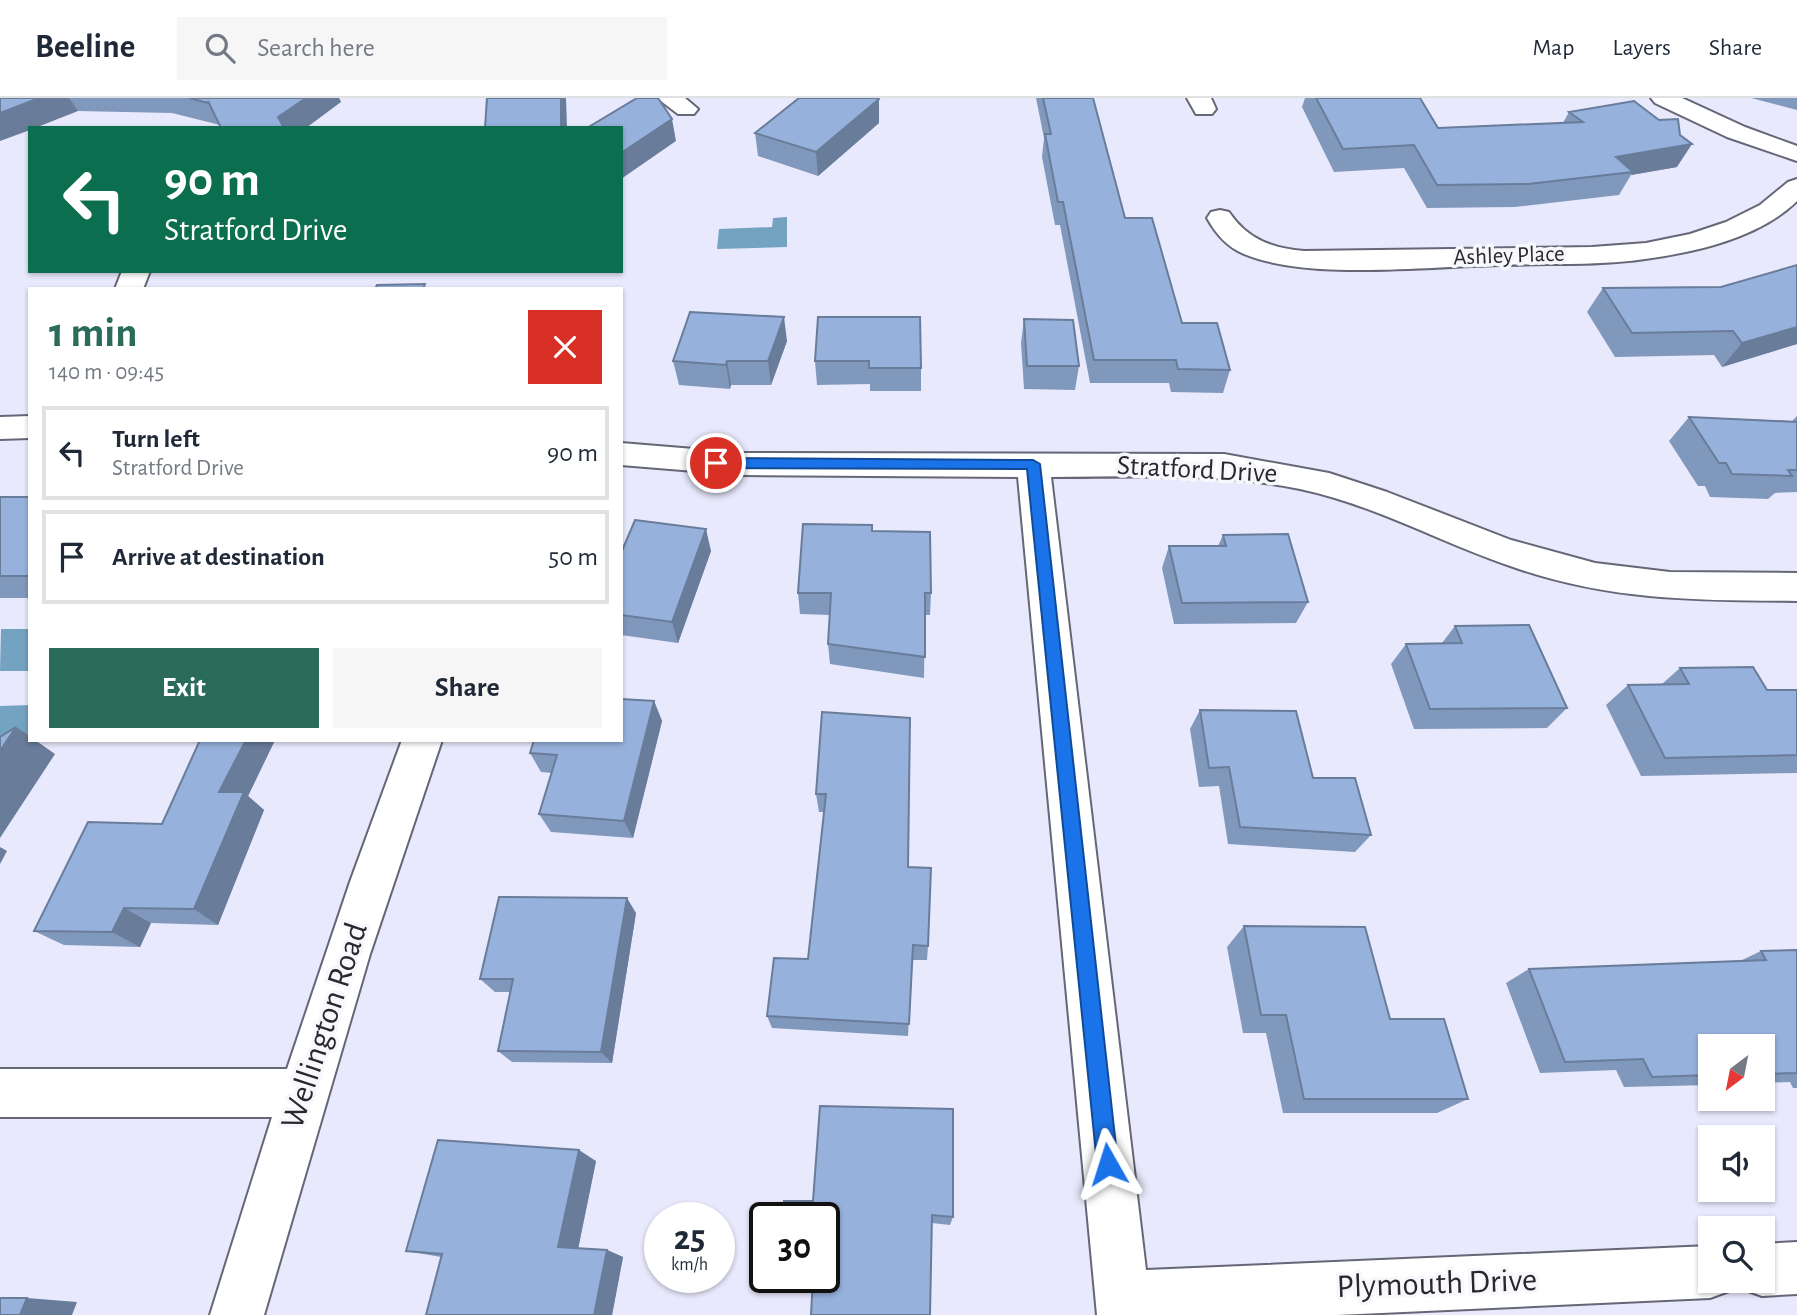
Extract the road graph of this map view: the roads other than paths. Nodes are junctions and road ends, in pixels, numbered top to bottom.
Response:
1 (1663, 98) edge
2 (1797, 154) edge
3 (1797, 187) edge
4 (1220, 218) dead end
5 (28, 427) edge
6 (0, 428) edge
7 (623, 454) edge
8 (1033, 464) junction
9 (1797, 587) edge
10 (421, 742) edge
11 (0, 1093) edge
12 (303, 1093) junction
13 (1797, 1268) edge
14 (1775, 1269) edge
15 (1698, 1273) edge
16 (1123, 1306) edge
17 (237, 1315) edge

1 - 2 street
3 - 4 street, Ashley Place
5 - 6 street
7 - 8 street, Stratford Drive
8 - 9 street, Stratford Drive
8 - 16 street
10 - 12 street, Wellington Road
11 - 12 street
12 - 17 street, Wellington Road
13 - 14 street
15 - 16 street, Plymouth Drive

